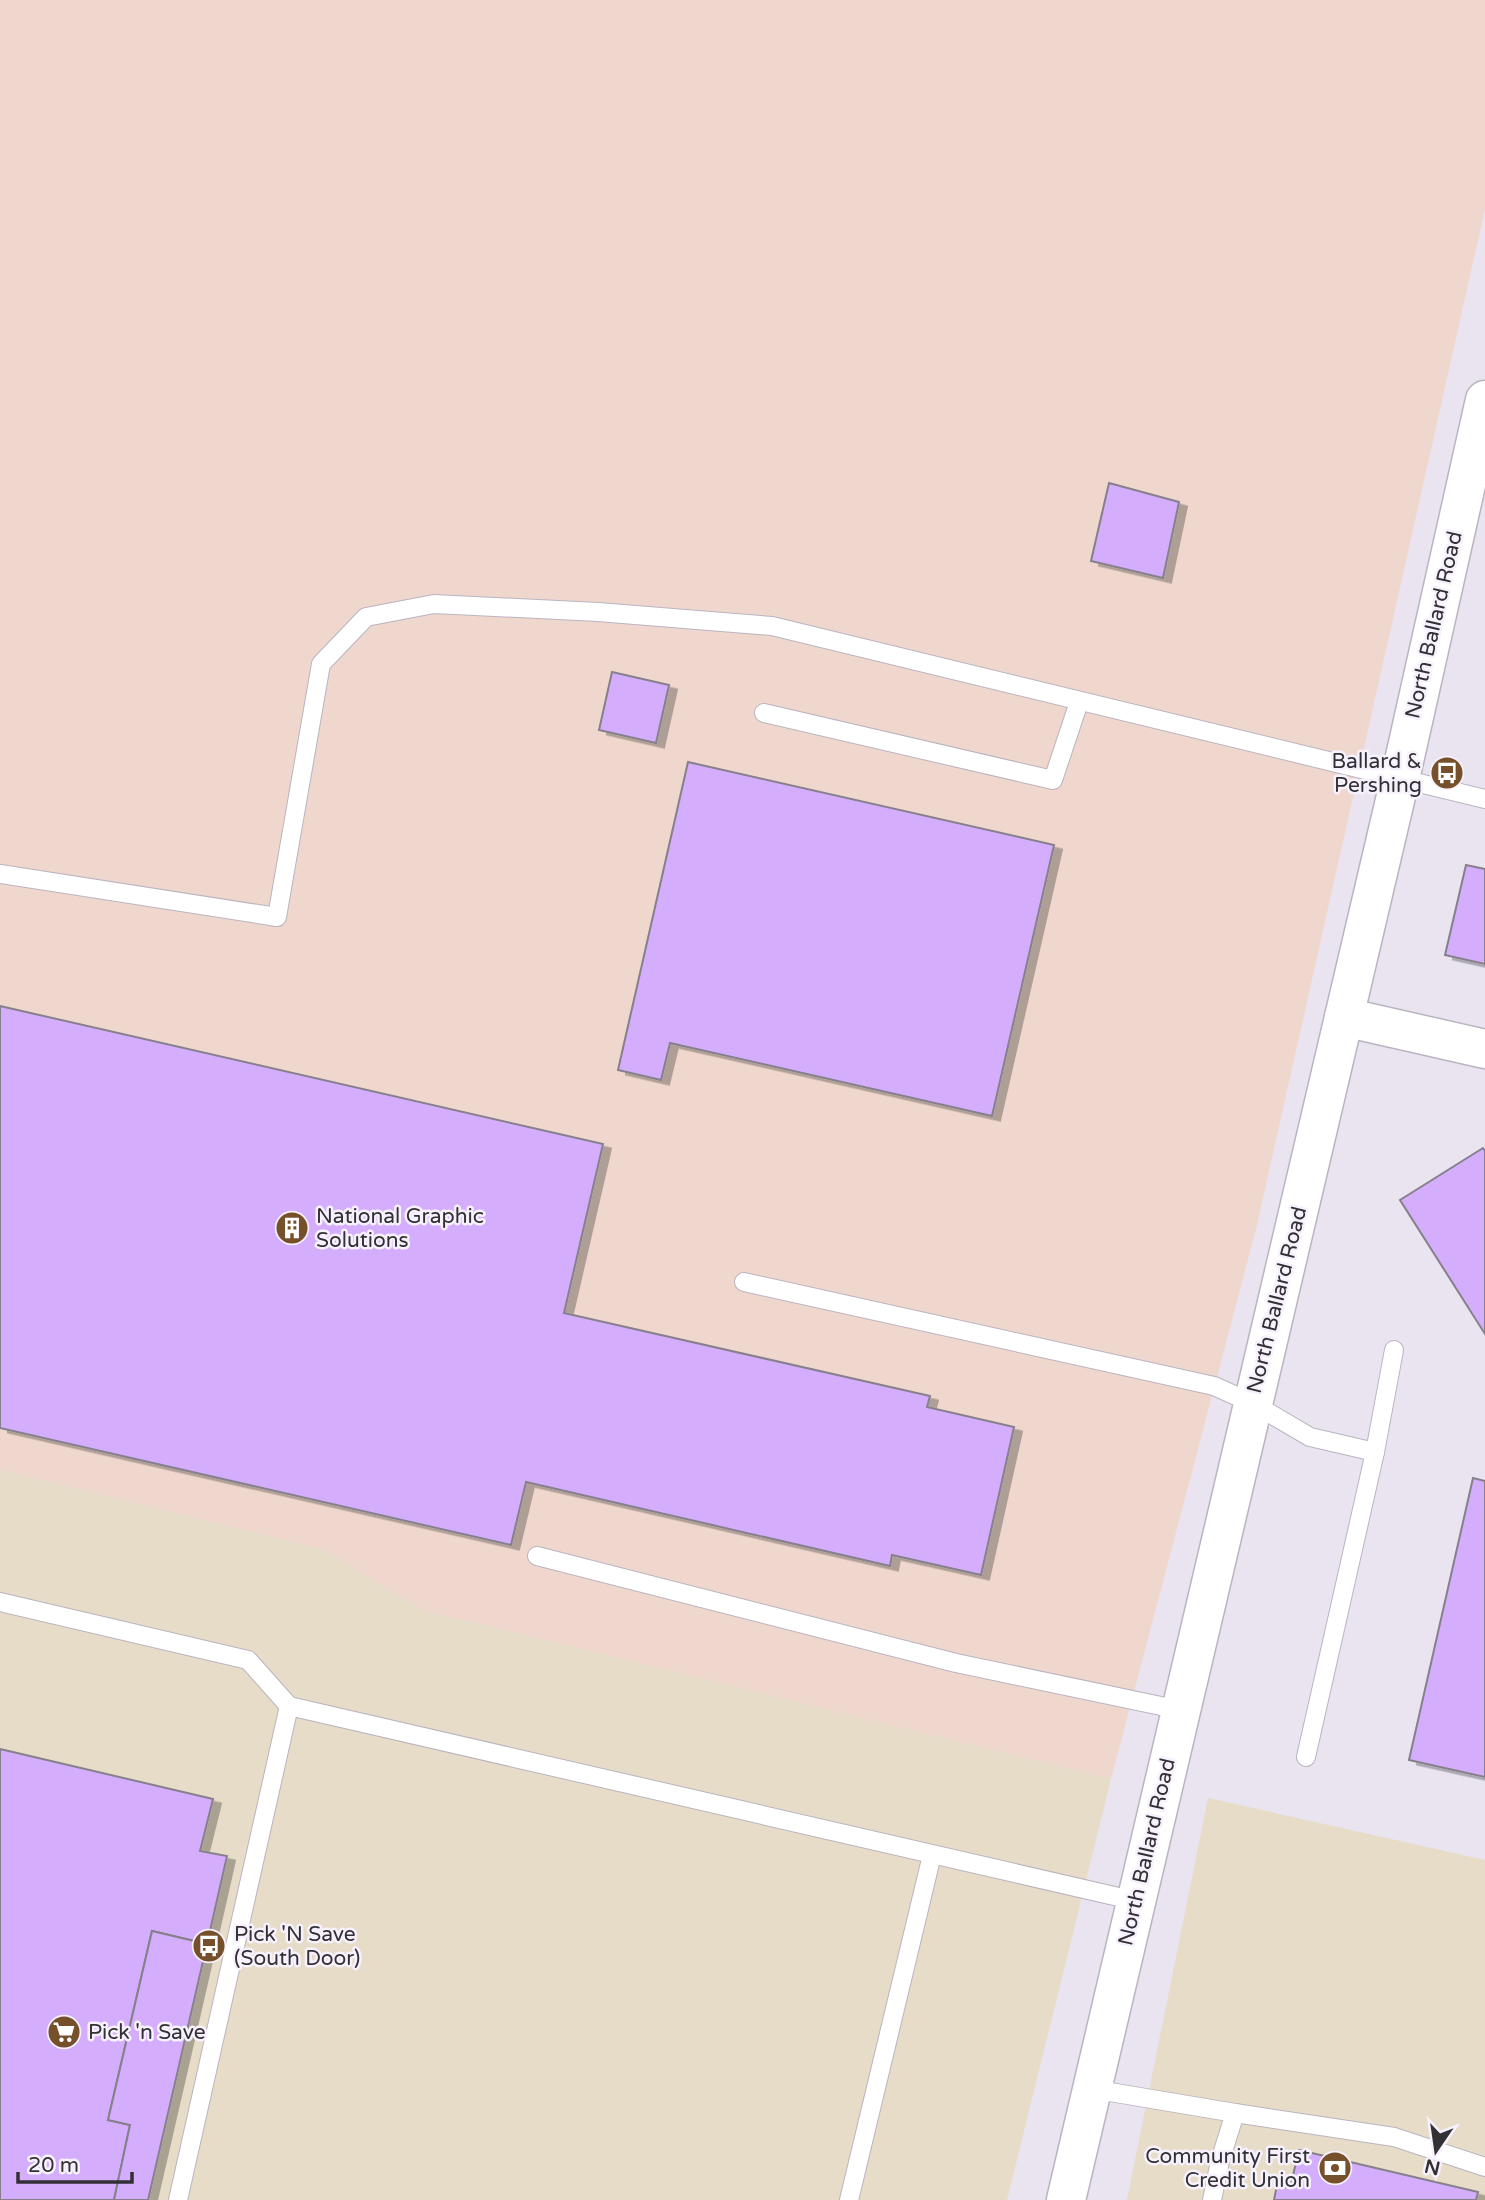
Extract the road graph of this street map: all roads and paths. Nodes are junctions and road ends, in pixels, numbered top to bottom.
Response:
1 (1485, 400) edge
2 (1079, 702) junction
3 (764, 713) dead end
4 (1400, 779) junction
5 (1485, 799) edge
6 (0, 874) edge
7 (1344, 1017) junction
8 (1485, 1049) edge
9 (744, 1282) dead end
10 (1394, 1350) dead end
11 (1252, 1403) junction
12 (1375, 1452) junction
13 (537, 1556) dead end
14 (0, 1602) edge
15 (289, 1706) junction
16 (1180, 1710) junction
17 (1306, 1757) dead end
18 (932, 1855) junction
19 (1136, 1901) junction
20 (1092, 2089) junction
21 (1235, 2113) junction
22 (1485, 2167) edge
23 (178, 2200) edge
24 (849, 2200) edge
25 (1066, 2200) edge
26 (1212, 2200) edge

1 - 4 main road, North Ballard Road
2 - 3 lane
2 - 4 lane
2 - 6 lane
4 - 5 lane
4 - 7 main road, North Ballard Road
7 - 8 main road
7 - 11 main road, North Ballard Road
9 - 11 lane
10 - 12 lane
11 - 12 lane
11 - 16 main road, North Ballard Road
12 - 17 lane
13 - 16 lane
14 - 15 lane
15 - 18 lane
15 - 23 lane
16 - 19 main road, North Ballard Road
18 - 19 lane
18 - 24 lane
19 - 20 main road, North Ballard Road
20 - 21 lane
20 - 25 main road, North Ballard Road
21 - 22 lane
21 - 26 lane

